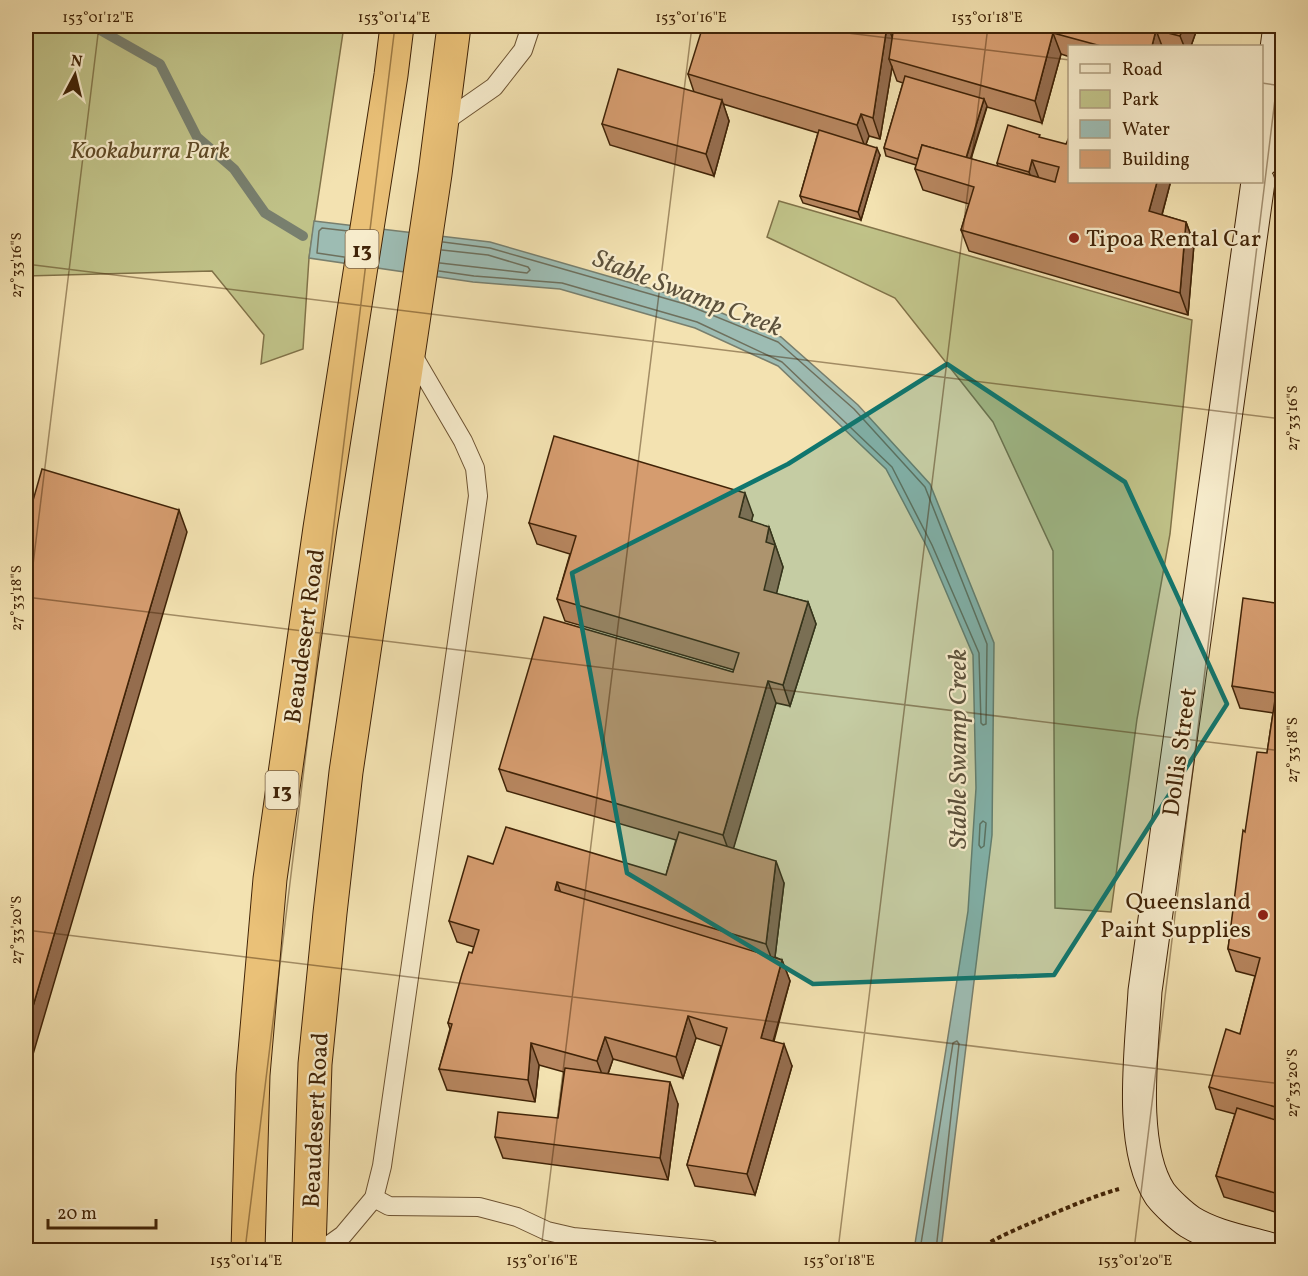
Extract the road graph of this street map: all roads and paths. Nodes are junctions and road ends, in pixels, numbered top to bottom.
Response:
1 (397, 26) edge
2 (454, 26) edge
3 (531, 26) edge
4 (1280, 26) edge
5 (441, 124) junction
6 (1263, 153) edge
7 (1258, 183) edge
8 (409, 345) junction
9 (1153, 1180) junction
10 (374, 1198) junction
11 (1216, 1242) edge
12 (711, 1250) edge
13 (248, 1251) edge
14 (309, 1251) edge
15 (322, 1251) edge
16 (978, 1251) edge
17 (1272, 1251) edge

1 - 13 highway, Beaudesert Road / 13
2 - 5 highway, Beaudesert Road
3 - 5 lane
4 - 6 street
5 - 8 highway, Beaudesert Road
7 - 9 street, Dollis Street
8 - 10 lane, Beaudesert Road
8 - 14 highway, Beaudesert Road
9 - 11 street, Dollis Street
9 - 16 path
10 - 12 lane
10 - 15 lane, Beaudesert Road
11 - 17 street, Dollis Street

